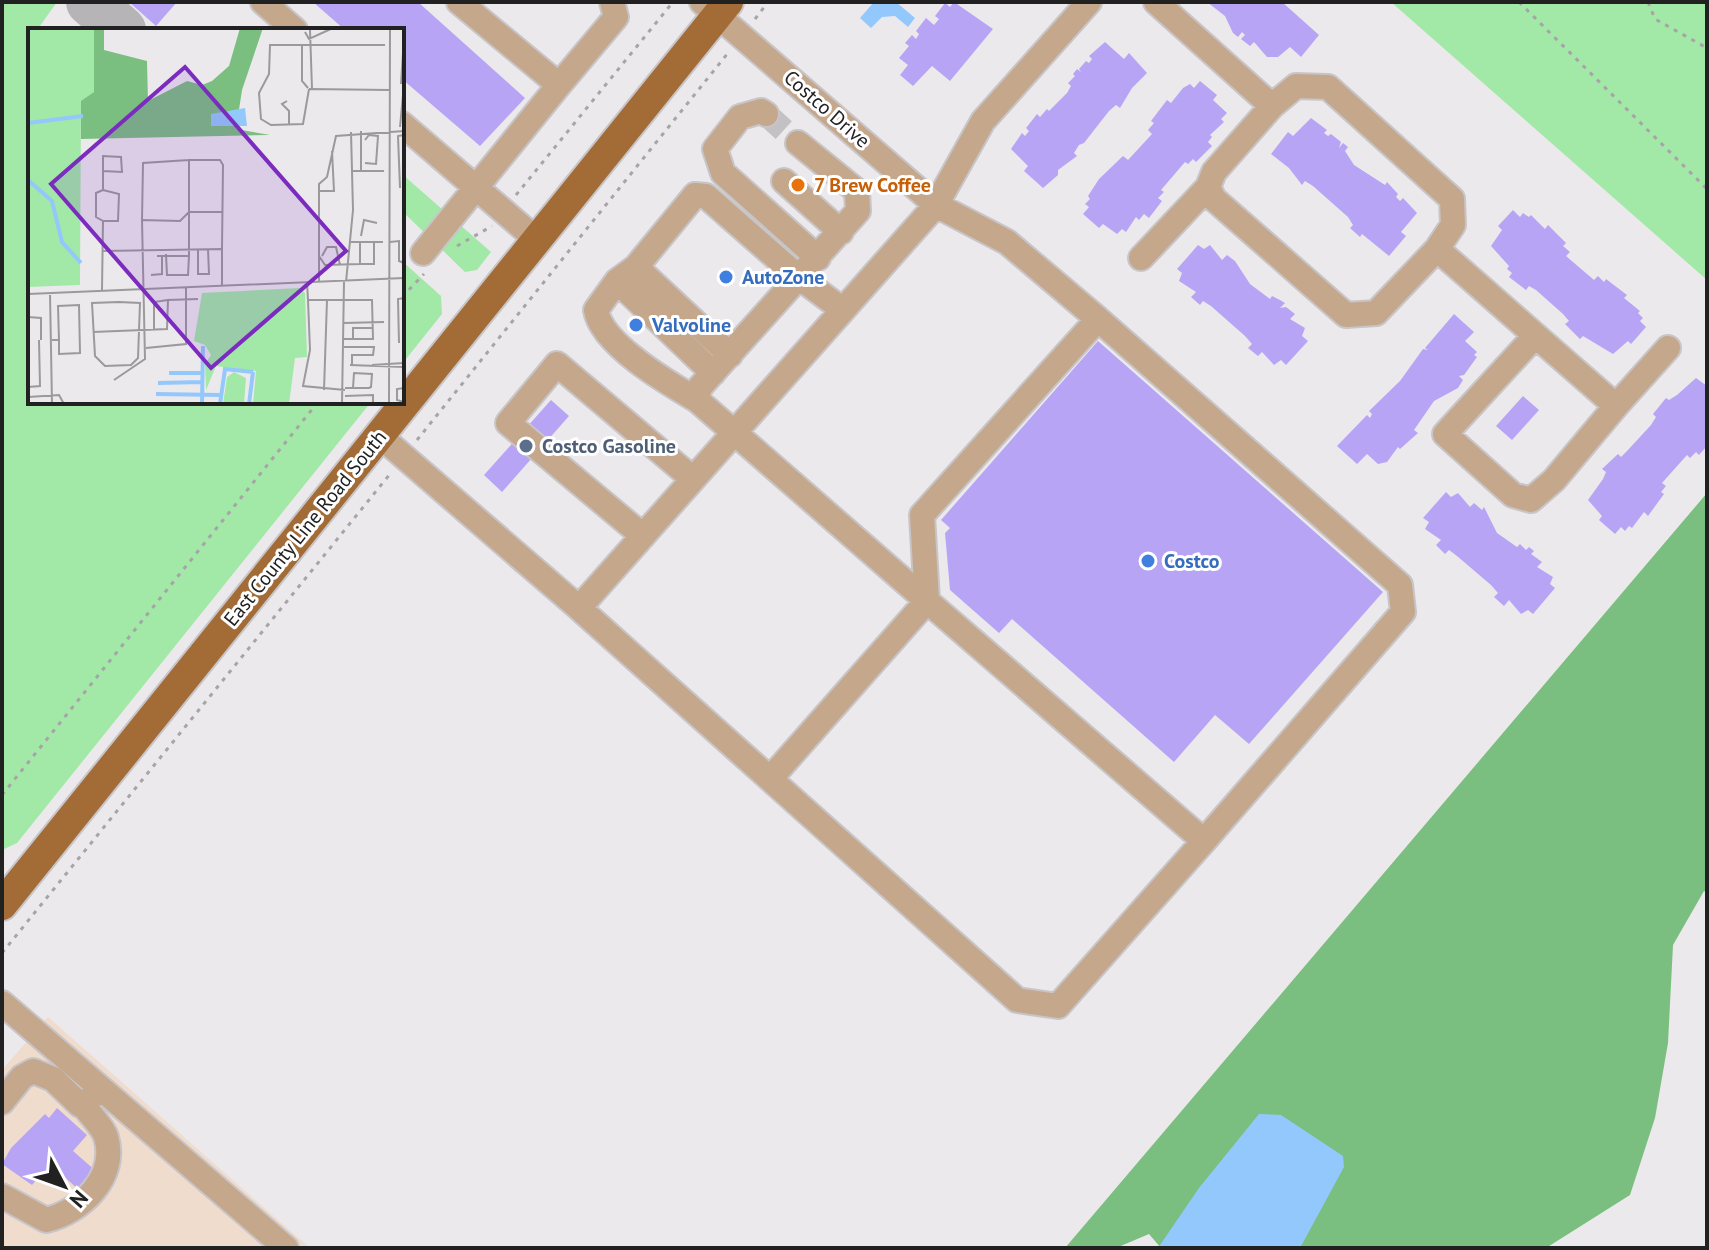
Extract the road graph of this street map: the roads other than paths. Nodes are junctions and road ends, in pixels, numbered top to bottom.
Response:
1 (263, 2) edge
2 (459, 2) edge
3 (612, 2) edge
4 (1089, 2) edge
5 (1156, 2) edge
6 (716, 6) edge
7 (293, 28) edge
8 (559, 85) junction
9 (1272, 106) junction
10 (766, 114) dead end
11 (404, 126) edge
12 (798, 143) tunnel mouth
13 (784, 181) dead end
14 (1208, 187) junction
15 (476, 189) junction
16 (936, 205) junction
17 (841, 232) junction
18 (537, 240) junction
19 (1437, 249) junction
20 (434, 257) road end
21 (818, 258) junction
22 (1141, 258) dead end
23 (627, 274) junction
24 (801, 278) junction
25 (843, 310) junction
26 (1098, 319) junction
27 (1535, 336) junction
28 (1668, 348) dead end
29 (730, 355) junction
30 (713, 373) junction
31 (697, 400) junction
32 (1616, 406) junction
33 (734, 433) junction
34 (380, 436) junction
35 (693, 479) junction
36 (643, 536) junction
37 (927, 601) junction
38 (579, 608) junction
39 (770, 779) junction
40 (1204, 841) junction
41 (3, 901) edge
42 (2, 1003) edge
43 (100, 1087) junction
44 (2, 1102) edge
45 (84, 1106) junction
46 (2, 1196) edge
47 (286, 1248) edge

1 - 7 lane
2 - 8 lane
3 - 8 lane
4 - 16 lane
5 - 9 lane
6 - 16 lane, Costco Drive
6 - 18 main road, East County Line Road South
8 - 15 lane
9 - 14 lane
9 - 19 lane
10 - 21 lane
11 - 15 lane
12 - 17 lane
13 - 17 lane
14 - 19 lane
14 - 22 lane
15 - 18 lane
15 - 20 lane
16 - 25 lane
16 - 26 lane, Costco Drive
17 - 21 lane
18 - 34 main road, East County Line Road South
19 - 27 lane
21 - 24 lane
23 - 24 lane
23 - 29 lane
23 - 30 lane
23 - 31 lane
24 - 25 lane
24 - 29 lane
25 - 33 lane
26 - 37 lane
26 - 40 lane, Costco Drive
27 - 32 lane
27 - 32 lane
28 - 32 lane
29 - 30 lane
30 - 31 lane
31 - 33 lane
33 - 35 lane
33 - 37 lane
34 - 38 lane
34 - 41 main road, East County Line Road South
35 - 36 lane
35 - 36 lane
36 - 38 lane
37 - 39 lane
37 - 40 lane
38 - 39 lane
39 - 40 lane, Costco Drive
42 - 43 lane
43 - 45 lane
43 - 47 lane
44 - 45 lane
45 - 46 lane

